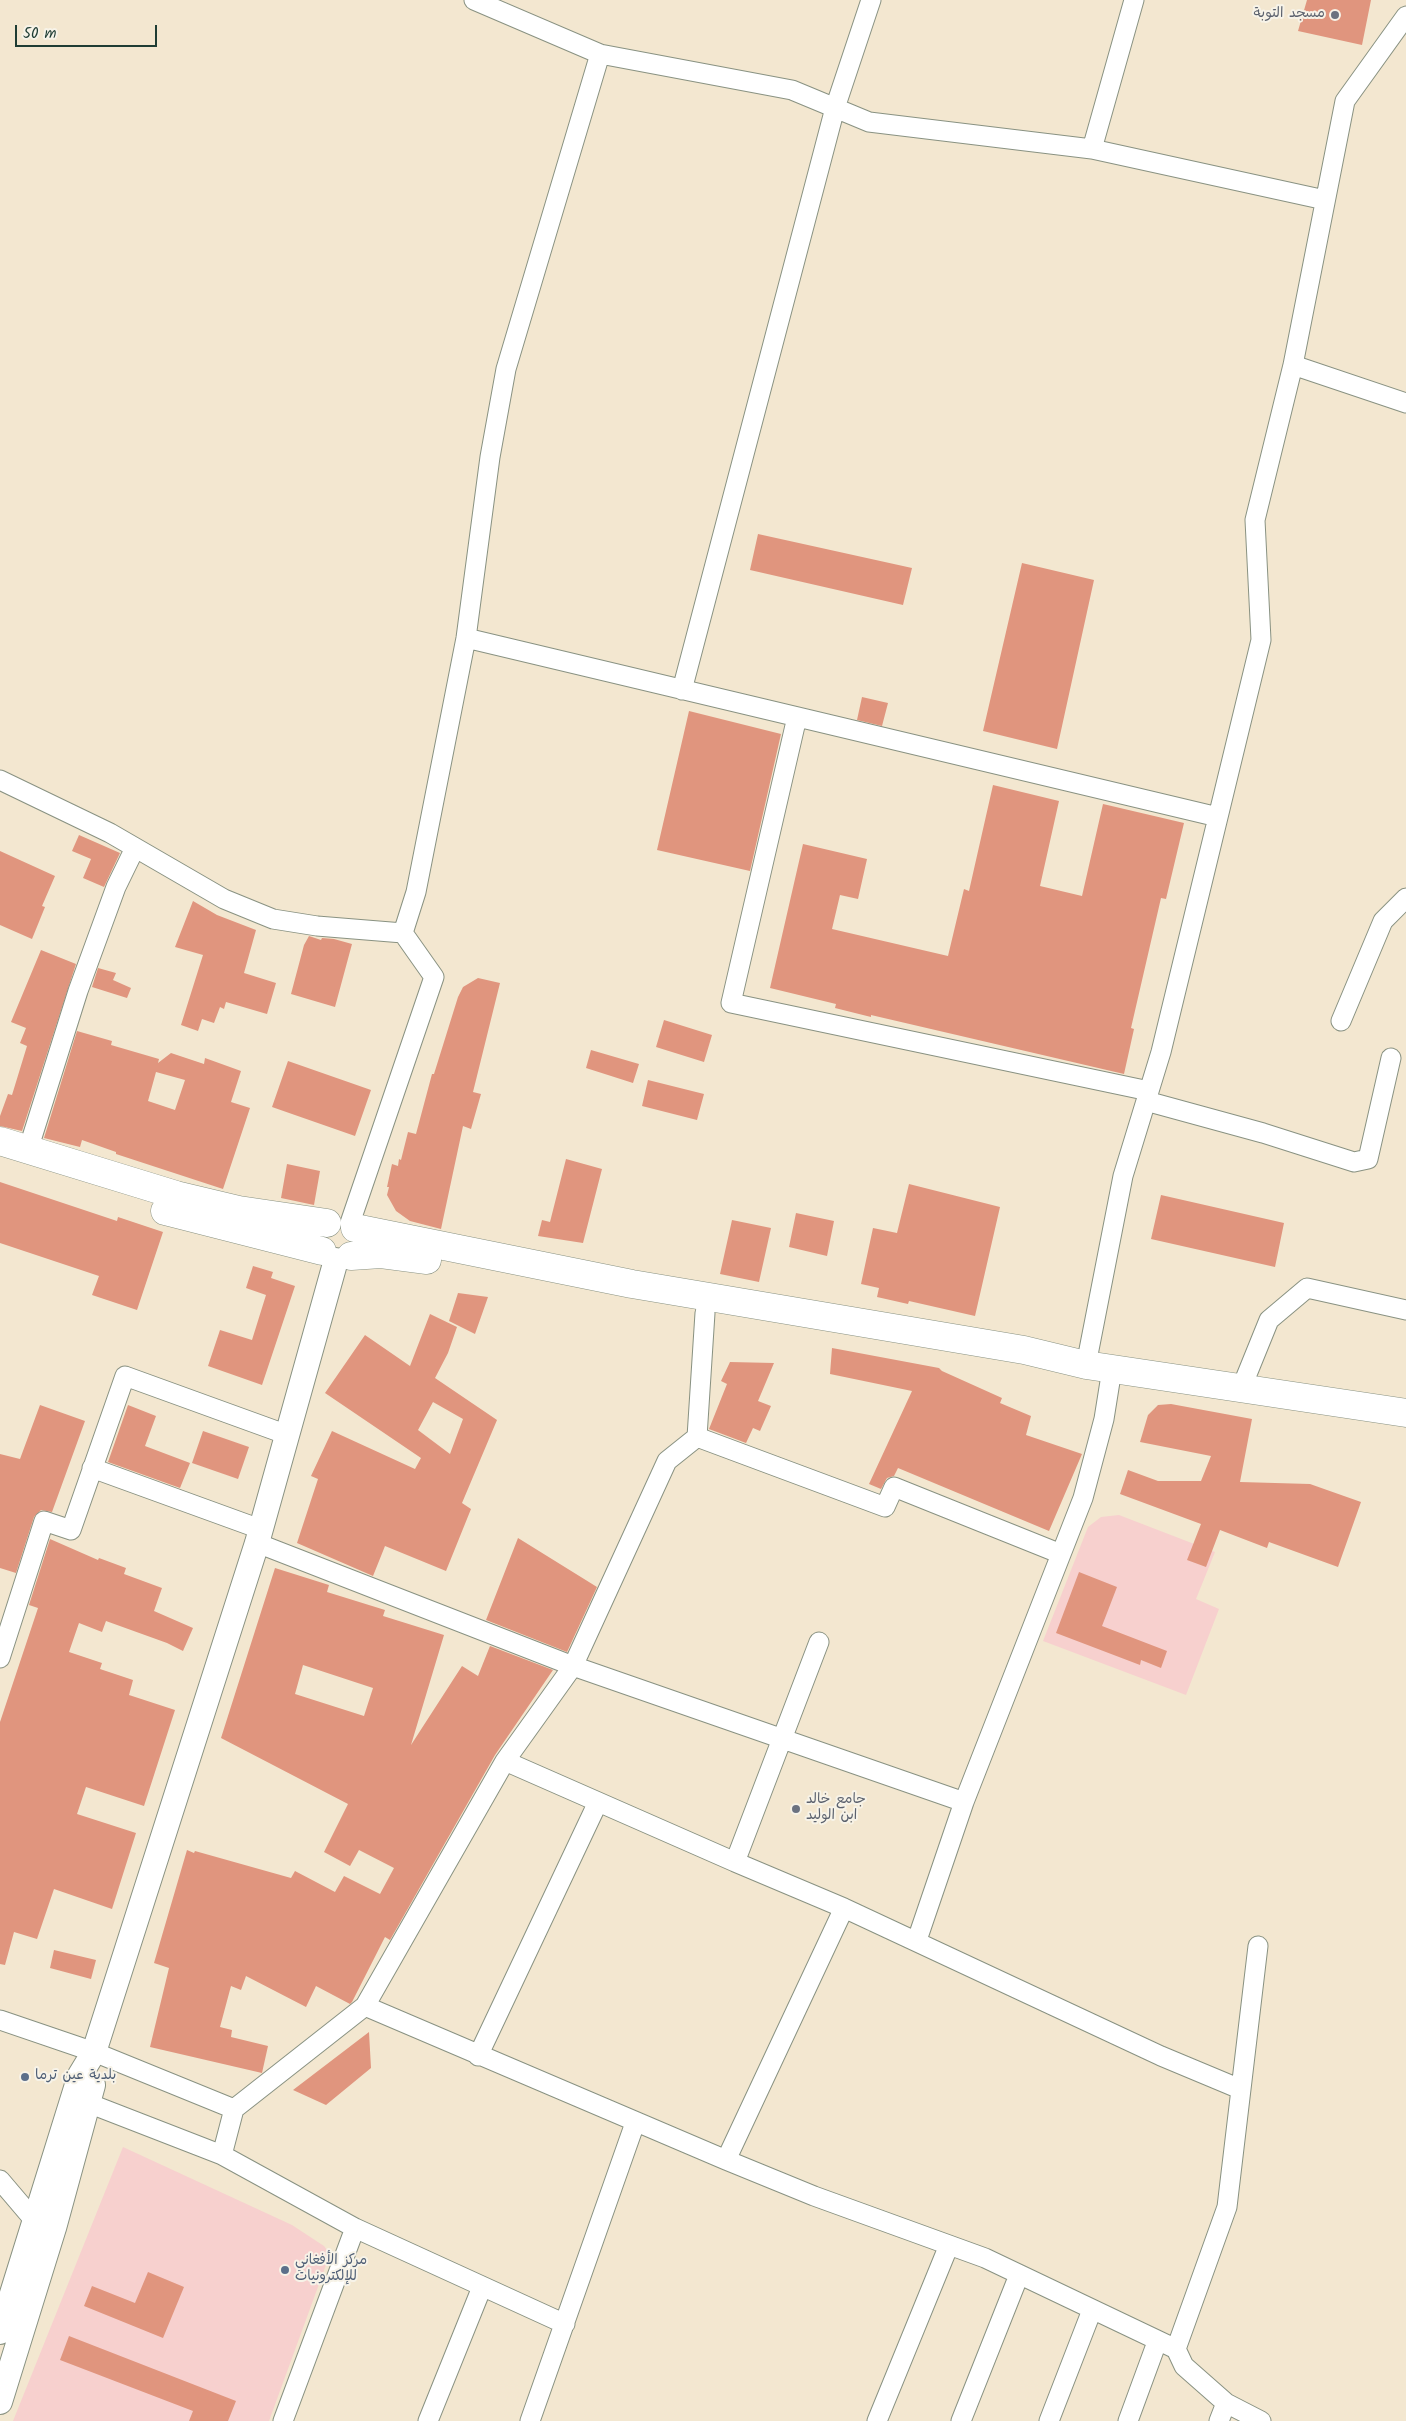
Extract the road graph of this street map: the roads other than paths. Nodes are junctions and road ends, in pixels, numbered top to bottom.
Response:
1 (474, 0) edge
2 (871, 0) edge
3 (1134, 0) edge
4 (1406, 16) edge
5 (600, 54) junction
6 (835, 108) junction
7 (1092, 149) junction
8 (1326, 200) junction
9 (1293, 365) junction
10 (1406, 403) edge
11 (466, 638) junction
12 (682, 690) junction
13 (796, 717) junction
14 (0, 780) edge
15 (1218, 817) junction
16 (135, 848) junction
17 (1406, 898) edge
18 (403, 933) junction
19 (1341, 1021) dead end
20 (1391, 1058) dead end
21 (1147, 1096) junction
22 (0, 1141) edge
23 (28, 1150) junction
24 (0, 1157) edge
25 (215, 1215) junction
26 (344, 1225) junction
27 (336, 1256) junction
28 (1406, 1310) edge
29 (705, 1313) junction
30 (1099, 1367) junction
31 (1241, 1389) junction
32 (1406, 1413) edge
33 (285, 1434) junction
34 (697, 1437) junction
35 (92, 1468) junction
36 (258, 1536) junction
37 (1061, 1554) junction
38 (819, 1642) dead end
39 (0, 1658) edge
40 (573, 1666) junction
41 (782, 1738) junction
42 (505, 1761) junction
43 (598, 1802) junction
44 (964, 1802) junction
45 (735, 1862) junction
46 (844, 1908) junction
47 (916, 1940) junction
48 (1258, 1946) dead end
49 (365, 2006) junction
50 (0, 2020) edge
51 (94, 2052) junction
52 (478, 2056) junction
53 (1240, 2089) junction
54 (88, 2103) junction
55 (234, 2109) junction
56 (635, 2123) junction
57 (222, 2155) junction
58 (726, 2160) junction
59 (0, 2180) edge
60 (34, 2220) junction
61 (355, 2228) junction
62 (949, 2245) junction
63 (1019, 2274) junction
64 (482, 2287) junction
65 (1092, 2310) junction
66 (565, 2324) junction
67 (0, 2332) edge
68 (1157, 2342) junction
69 (1176, 2349) junction
70 (0, 2402) edge
71 (1226, 2403) junction
72 (283, 2421) edge
73 (428, 2421) edge
74 (530, 2421) edge
75 (877, 2421) edge
76 (961, 2421) edge
77 (1049, 2421) edge
78 (1128, 2421) edge
79 (1219, 2421) edge
80 (1261, 2421) edge

1 - 5 street
2 - 6 street
3 - 7 street
4 - 8 street
5 - 6 street
5 - 11 street
6 - 7 street
6 - 12 street
7 - 8 street
8 - 9 street
9 - 10 street
9 - 15 street
11 - 12 street
11 - 18 street
12 - 13 street
13 - 15 street
13 - 21 street
14 - 16 street
15 - 21 street
16 - 18 street
16 - 23 street
17 - 19 street
18 - 26 street
20 - 21 street
21 - 30 street
22 - 23 main road
23 - 25 main road
24 - 25 main road
25 - 26 main road
25 - 27 main road
26 - 27 main road
26 - 27 main road
26 - 30 main road
27 - 29 main road
27 - 33 street
28 - 31 street
29 - 30 main road
29 - 34 street
30 - 31 main road
30 - 37 street
31 - 32 main road
33 - 35 street
33 - 36 street
34 - 37 street
34 - 40 street
35 - 36 street
35 - 39 street
36 - 40 street
36 - 51 street
37 - 44 street
38 - 41 street
40 - 41 street
40 - 42 street
41 - 44 street
41 - 45 street
42 - 43 street
42 - 49 street
43 - 45 street
43 - 52 street
44 - 47 street
45 - 46 street
46 - 47 street
46 - 58 street
47 - 53 street
48 - 53 street
49 - 52 street
49 - 55 street
50 - 51 street
51 - 54 street
51 - 55 street
51 - 60 street
52 - 56 street
53 - 69 street
54 - 57 street
54 - 70 street
55 - 57 street
56 - 58 street
56 - 66 street
57 - 61 street
58 - 62 street
59 - 60 street
60 - 67 street
61 - 64 street
61 - 72 street
62 - 63 street
62 - 75 street
63 - 65 street
63 - 76 street
64 - 66 street
64 - 73 street
65 - 68 street
65 - 77 street
66 - 74 street
68 - 69 street
68 - 78 street
69 - 71 street
71 - 79 street
71 - 80 street

